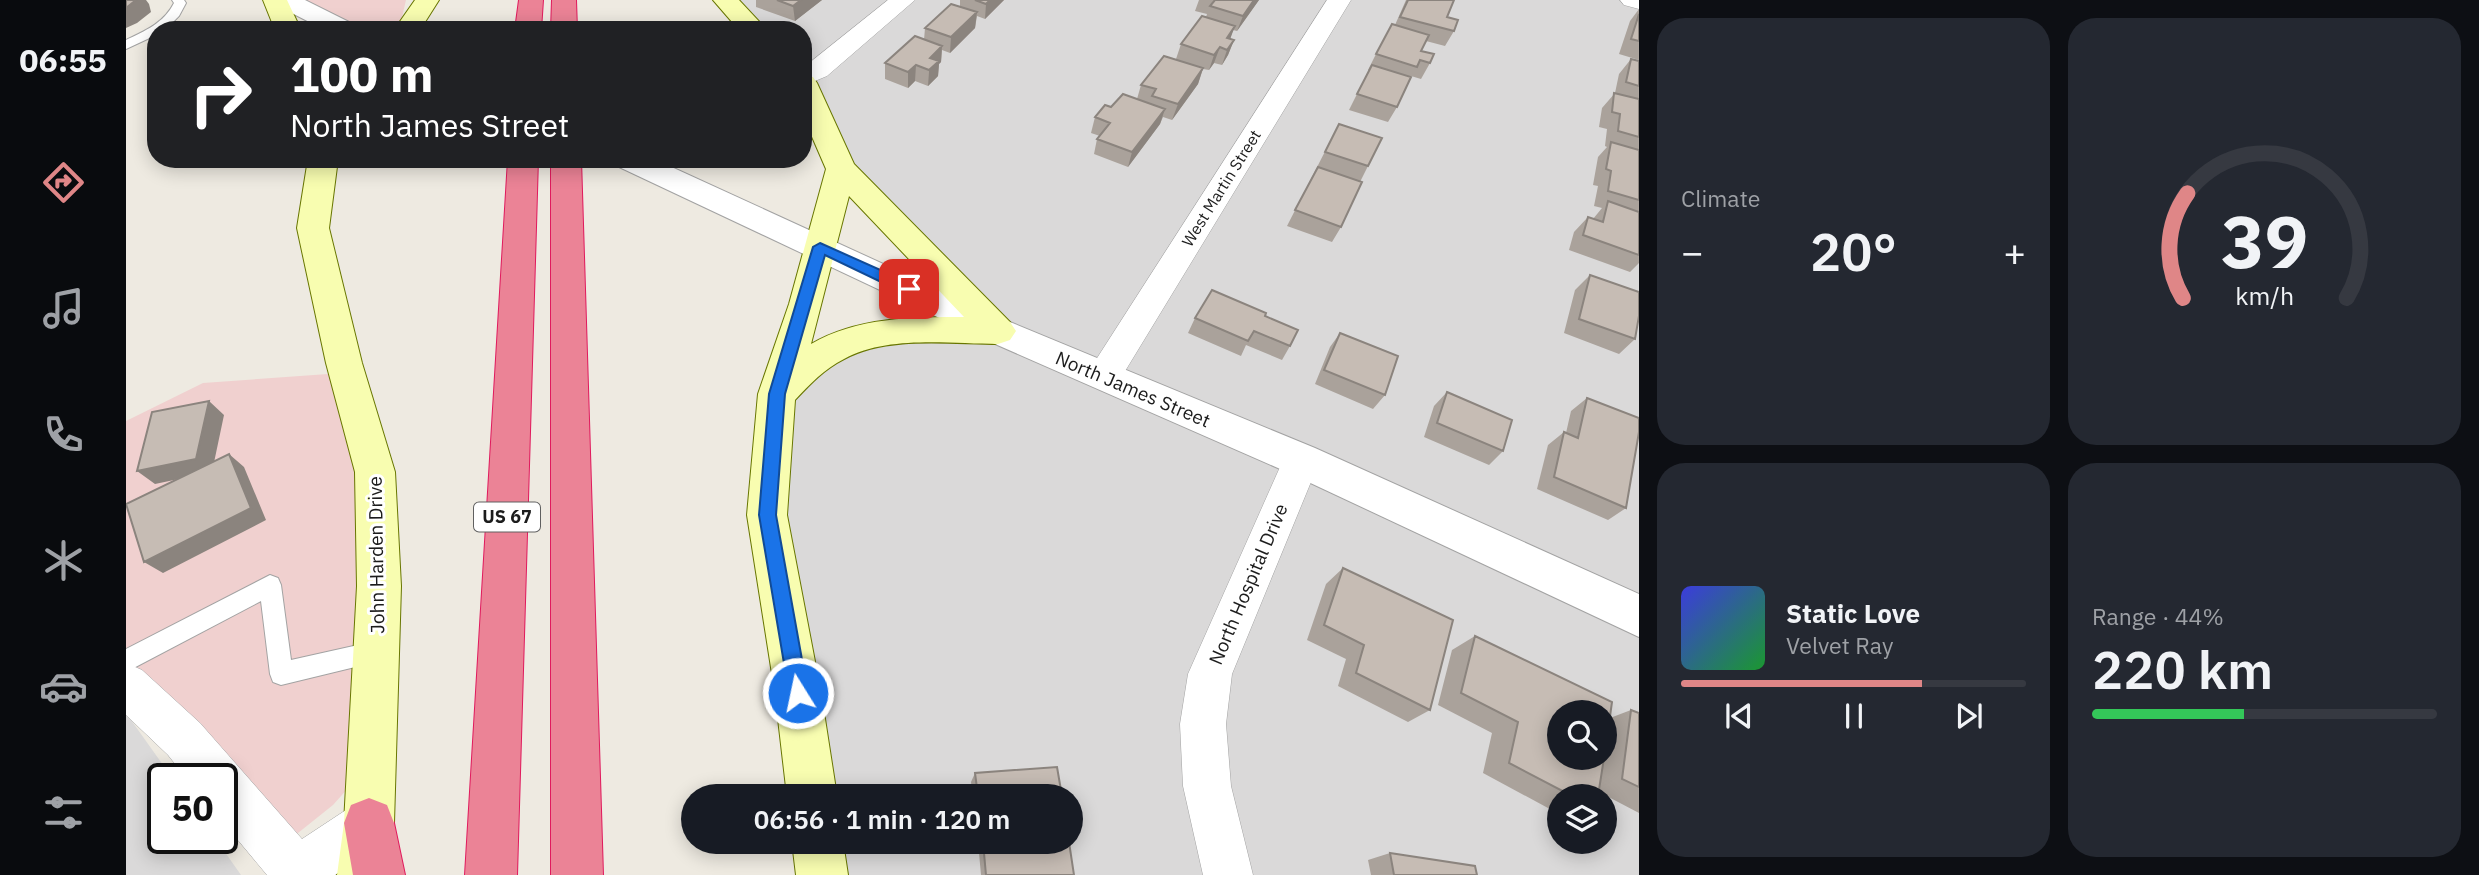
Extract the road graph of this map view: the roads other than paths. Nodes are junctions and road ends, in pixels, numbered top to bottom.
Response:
1 (178, 0) edge
2 (275, 0) edge
3 (285, 0) edge
4 (427, 0) edge
5 (531, 0) edge
6 (564, 0) edge
7 (725, 0) edge
8 (902, 0) edge
9 (1339, 0) edge
10 (1632, 0) edge
11 (1639, 2) edge
12 (166, 21) edge
13 (284, 21) edge
14 (328, 21) edge
15 (414, 21) edge
16 (529, 21) edge
17 (564, 21) edge
18 (745, 21) edge
19 (147, 34) edge
20 (126, 45) edge
21 (812, 75) edge
22 (812, 101) edge
23 (322, 168) edge
24 (523, 168) edge
25 (566, 168) edge
26 (648, 168) edge
27 (841, 169) junction
28 (820, 247) junction
29 (998, 331) junction
30 (1104, 376) junction
31 (777, 394) junction
32 (1301, 460) junction
33 (1639, 616) edge
34 (377, 652) junction
35 (126, 661) edge
36 (126, 685) edge
37 (204, 763) edge
38 (810, 784) edge
39 (238, 804) edge
40 (369, 823) junction
41 (819, 854) edge
42 (294, 873) edge
43 (363, 875) edge
44 (379, 875) edge
45 (491, 875) edge
46 (577, 875) edge
47 (822, 875) edge
48 (1228, 875) edge

1 - 12 lane
2 - 13 main road
3 - 14 street
4 - 15 main road
5 - 16 highway
6 - 17 highway
7 - 18 main road
8 - 21 street
9 - 30 street, West Martin Street
10 - 11 street
19 - 20 lane
22 - 27 main road
23 - 34 main road, John Harden Drive
24 - 45 highway, US 67
25 - 46 highway
26 - 28 street, North James Street
27 - 28 main road
27 - 29 main road
28 - 29 street, North James Street
28 - 31 main road
29 - 30 street, North James Street
29 - 31 main road
30 - 32 street, North James Street
31 - 38 main road
32 - 33 street, North James Street
32 - 48 street, North Hospital Drive
34 - 35 lane
34 - 40 main road, John Harden Drive
36 - 37 street
39 - 42 street
40 - 42 street
40 - 43 main road, John Harden Drive
40 - 44 highway
41 - 47 main road

